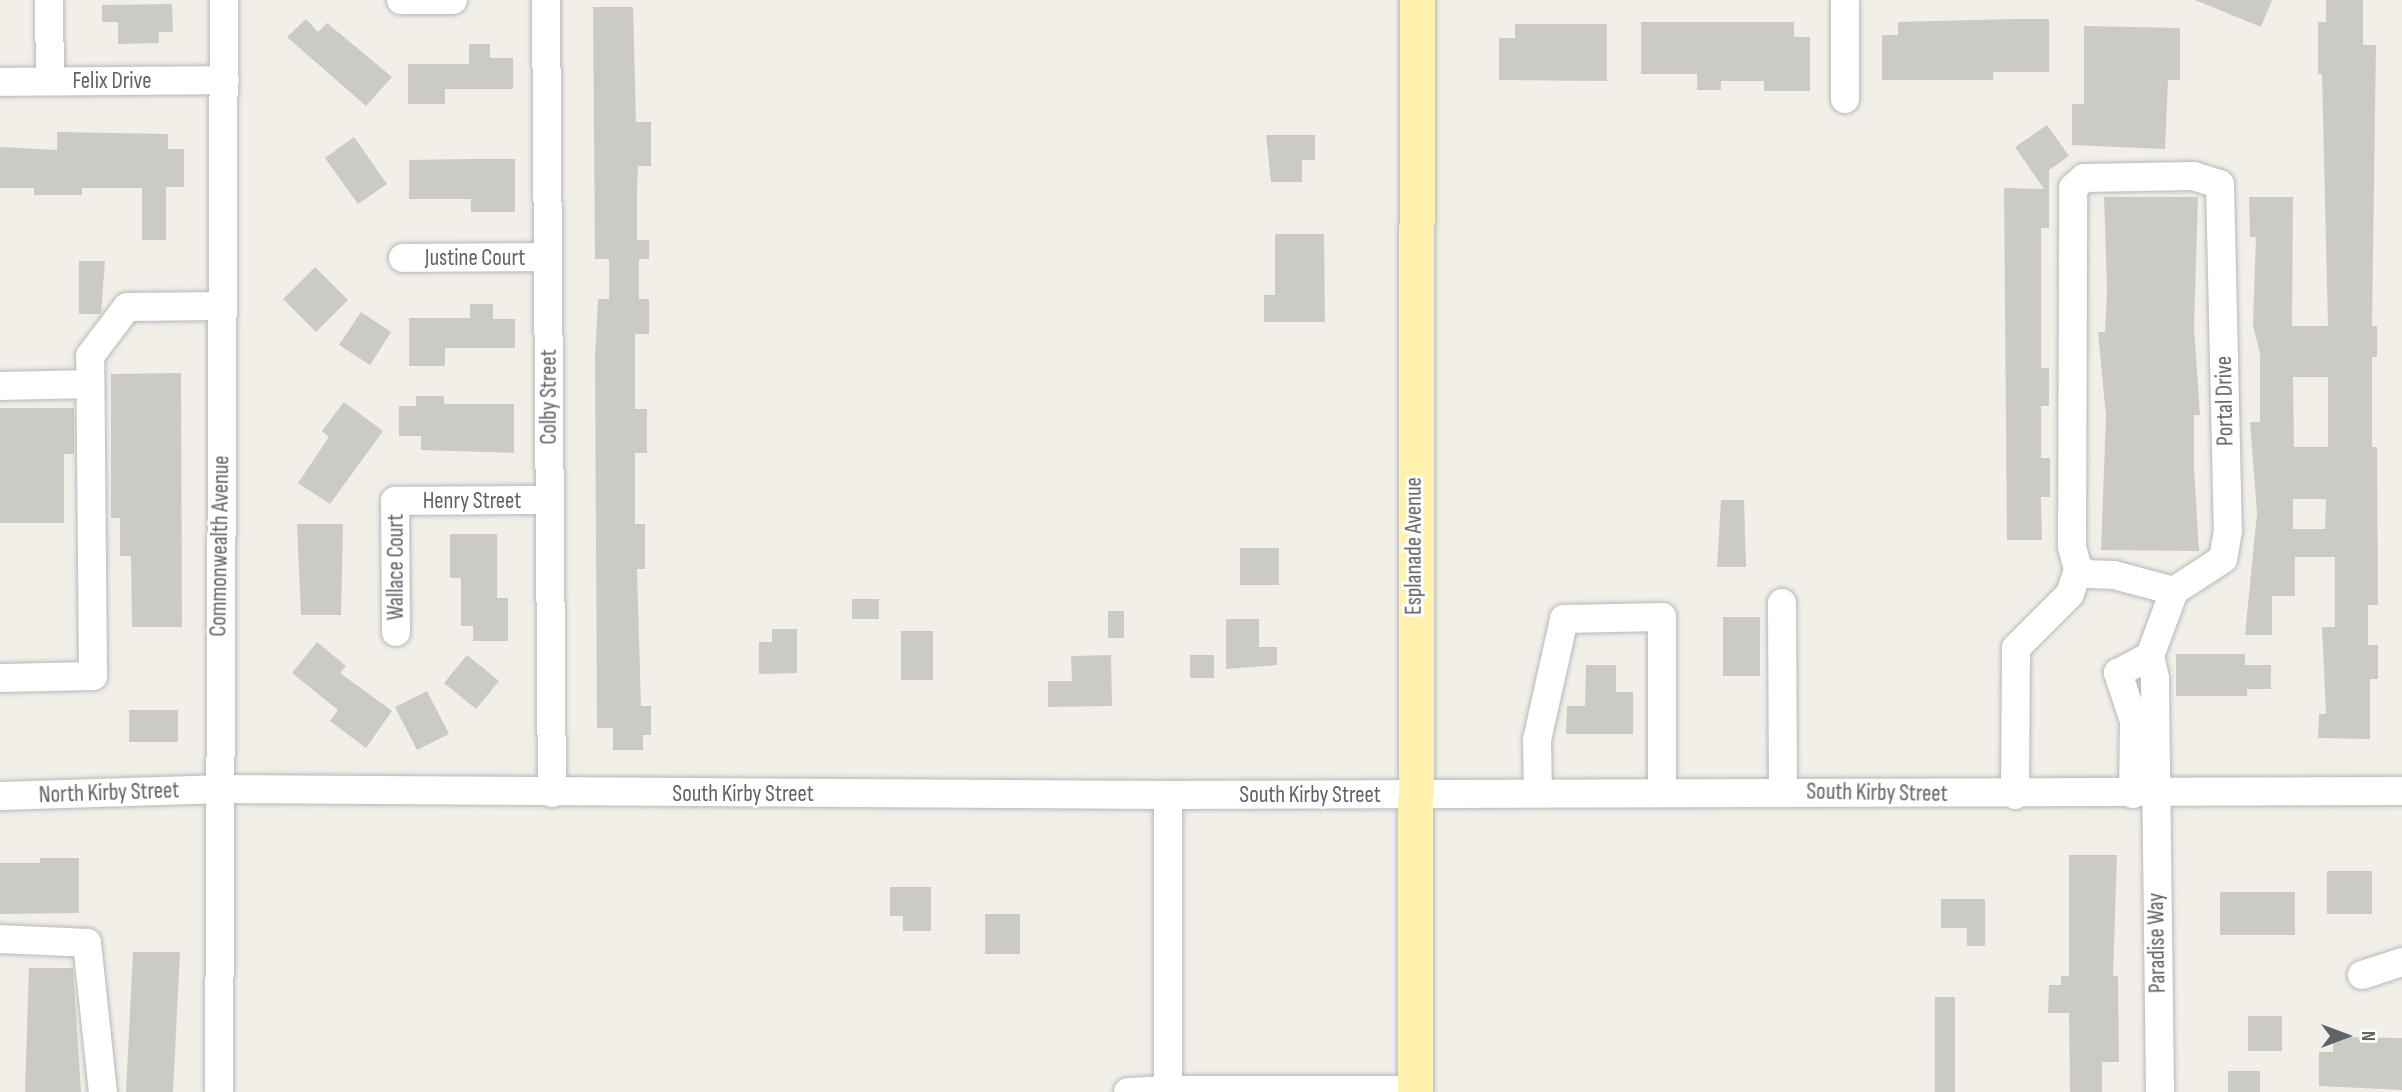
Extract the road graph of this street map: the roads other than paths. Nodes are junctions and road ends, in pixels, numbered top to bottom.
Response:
1 (49, 0) edge
2 (224, 0) edge
3 (401, 0) edge
4 (453, 0) edge
5 (546, 0) edge
6 (1418, 0) edge
7 (1844, 0) edge
8 (225, 80) junction
9 (0, 82) edge
10 (50, 82) junction
11 (1845, 99) dead end
12 (548, 257) junction
13 (403, 258) dead end
14 (222, 306) junction
15 (90, 384) junction
16 (0, 386) edge
17 (550, 500) junction
18 (395, 501) joint
19 (2078, 569) junction
20 (2174, 591) junction
21 (1782, 603) dead end
22 (396, 632) dead end
23 (0, 678) edge
24 (217, 789) junction
25 (2402, 791) edge
26 (1662, 792) junction
27 (1783, 792) junction
28 (552, 793) junction
29 (1538, 793) junction
30 (1413, 794) junction
31 (2144, 794) junction
32 (1168, 795) junction
33 (2015, 795) junction
34 (0, 796) edge
35 (0, 939) edge
36 (2402, 962) edge
37 (2362, 975) dead end
38 (1168, 1090) junction
39 (1415, 1091) edge
40 (103, 1092) edge
41 (219, 1092) edge
42 (1128, 1092) edge
43 (2160, 1092) edge

1 - 10 street
2 - 8 street, Commonwealth Avenue
3 - 4 street
5 - 12 street, Colby Street
6 - 30 main road, Esplanade Avenue
7 - 11 street
8 - 10 street, Felix Drive
8 - 14 street, Commonwealth Avenue
9 - 10 street, Felix Drive
12 - 13 street, Justine Court
12 - 17 street, Colby Street
14 - 15 street
14 - 24 street, Commonwealth Avenue
15 - 16 street
15 - 23 street
17 - 18 street, Henry Street
17 - 28 street, Colby Street
18 - 22 street, Wallace Court
19 - 20 street
19 - 20 street, Portal Drive
19 - 33 street
20 - 31 street, Paradise Way
21 - 27 street
24 - 28 street, South Kirby Street
24 - 34 street, North Kirby Street
24 - 41 street, Commonwealth Avenue
25 - 31 street, South Kirby Street
26 - 27 street, South Kirby Street
26 - 29 street, South Kirby Street
26 - 29 street
27 - 33 street, South Kirby Street
28 - 32 street, South Kirby Street
29 - 30 street, South Kirby Street
30 - 32 street, South Kirby Street
30 - 39 main road, Esplanade Avenue
31 - 33 street, South Kirby Street
31 - 43 street, Paradise Way
32 - 38 street
35 - 40 street
36 - 37 street
38 - 39 street
38 - 42 street

